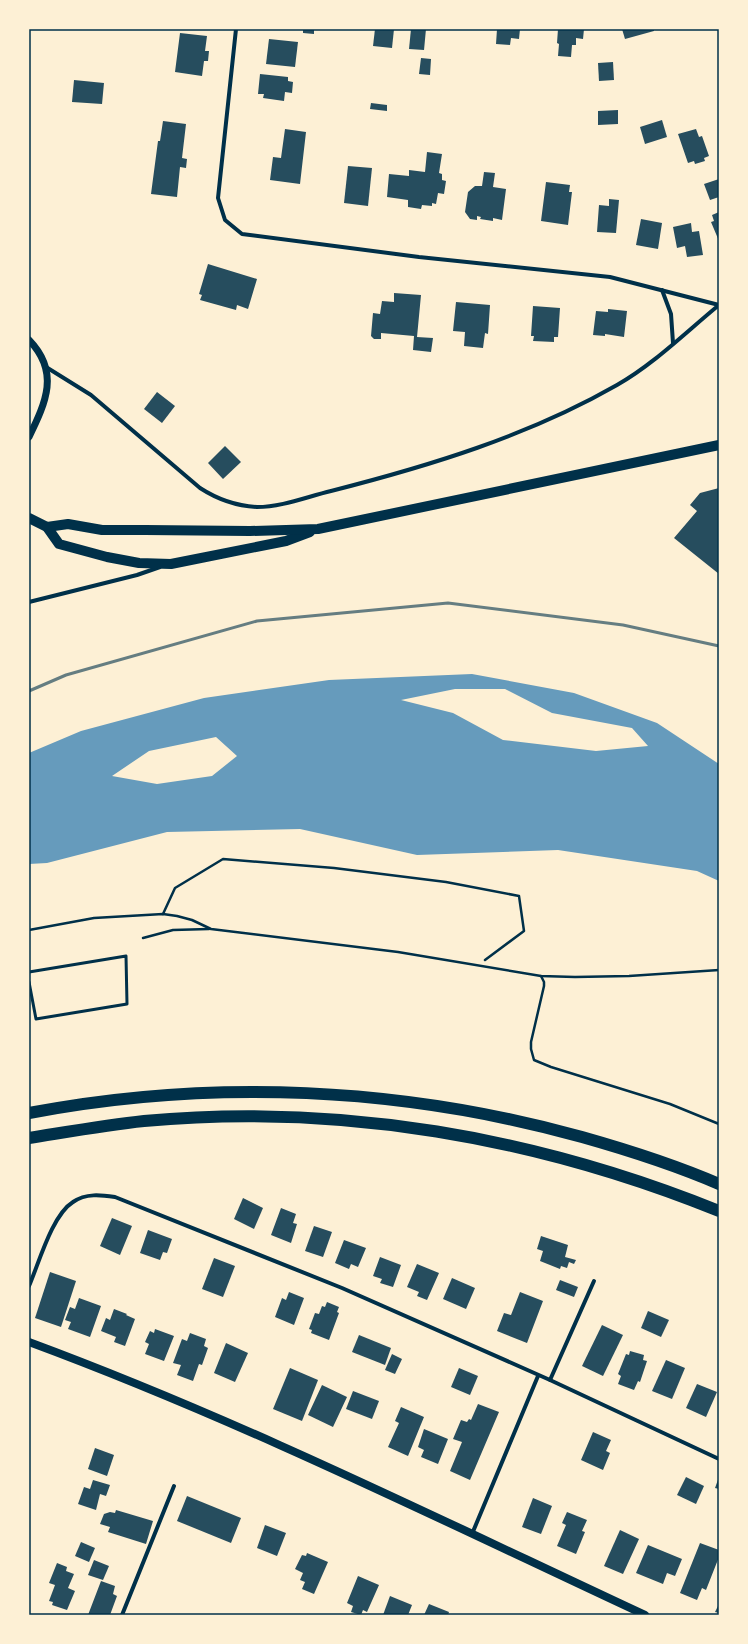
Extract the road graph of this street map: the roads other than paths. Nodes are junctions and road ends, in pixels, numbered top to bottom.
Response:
1 (236, 29) edge
2 (662, 290) junction
3 (719, 305) edge
4 (29, 340) edge
5 (673, 343) junction
6 (46, 367) junction
7 (29, 437) edge
8 (719, 446) edge
9 (29, 518) edge
10 (47, 527) junction
11 (318, 529) junction
12 (171, 564) junction
13 (29, 602) edge
14 (29, 972) edge
15 (29, 982) edge
16 (29, 1113) edge
17 (29, 1138) edge
18 (719, 1184) edge
19 (719, 1211) edge
20 (594, 1281) dead end
21 (29, 1286) edge
22 (29, 1342) edge
23 (538, 1376) junction
24 (550, 1380) junction
25 (719, 1458) edge
26 (174, 1486) dead end
27 (472, 1535) junction
28 (122, 1615) edge
29 (645, 1615) edge

1 - 2 street
2 - 3 street
2 - 5 street
3 - 5 street
4 - 6 street
5 - 6 street
6 - 7 street
8 - 11 main road
9 - 10 main road
10 - 11 main road
10 - 12 main road
11 - 12 main road
12 - 13 street
14 - 15 lane
16 - 18 highway
17 - 19 highway
20 - 24 street
21 - 23 street
22 - 27 main road
23 - 24 street
23 - 27 street
24 - 25 street
26 - 28 street
27 - 29 main road

